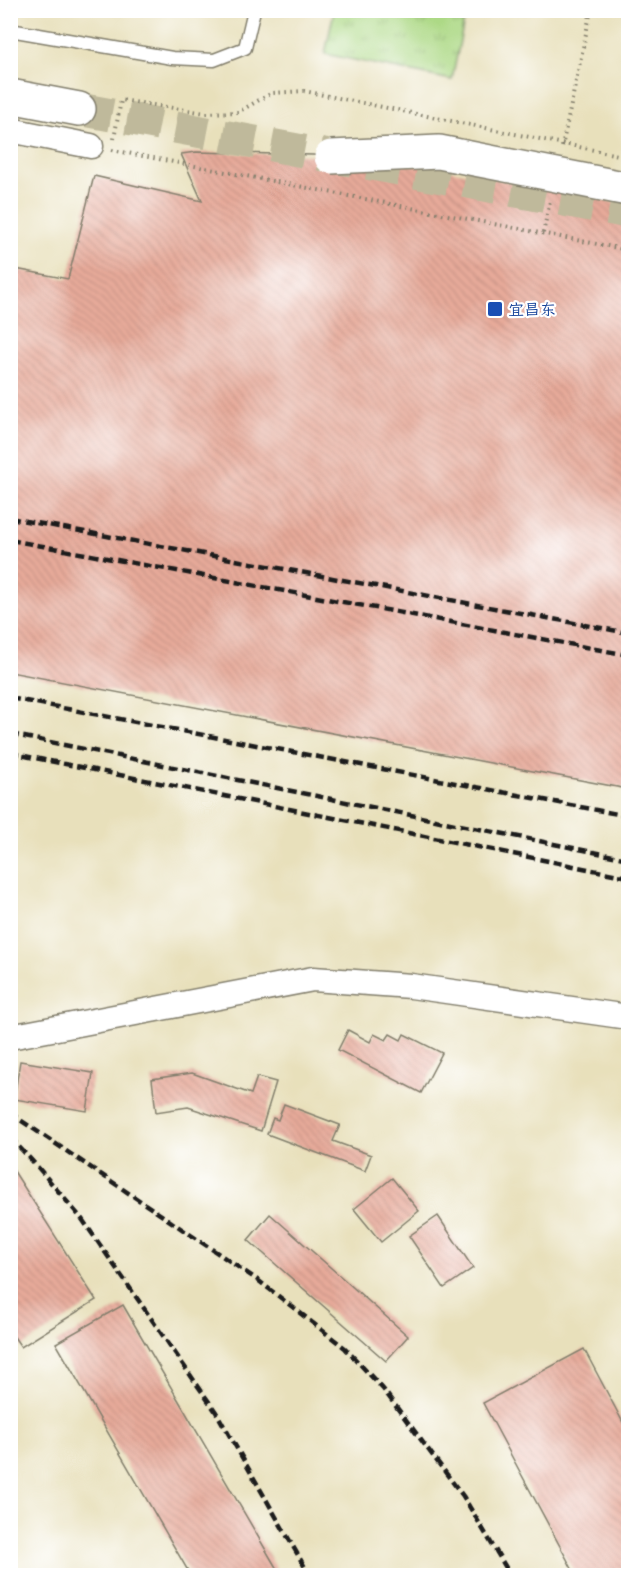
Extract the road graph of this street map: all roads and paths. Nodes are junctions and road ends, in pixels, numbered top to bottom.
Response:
1 (254, 10) edge
2 (591, 10) edge
3 (10, 30) edge
4 (10, 96) edge
5 (79, 109) tunnel mouth
6 (10, 130) edge
7 (562, 145) junction
8 (101, 148) junction
9 (560, 156) dead end
10 (331, 157) dead end
11 (628, 158) edge
12 (628, 189) edge
13 (550, 200) dead end
14 (543, 233) junction
15 (628, 250) edge
16 (628, 1017) edge
17 (10, 1037) edge

1 - 3 lane
2 - 7 path
4 - 5 street
6 - 8 street
7 - 8 path
7 - 9 path
7 - 11 path
8 - 14 path
10 - 12 street, bridge
13 - 14 path
14 - 15 path
16 - 17 street

